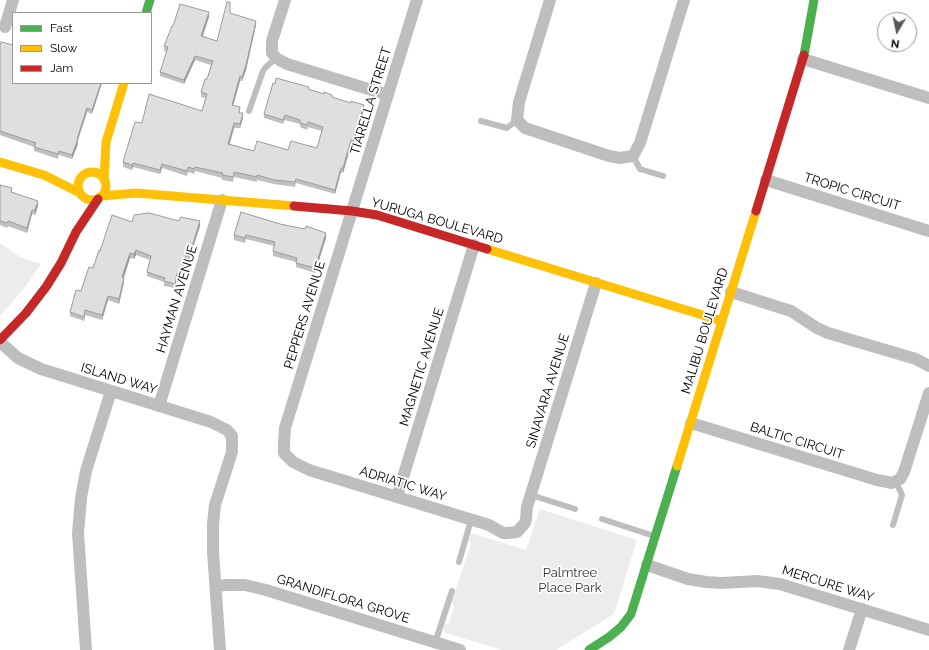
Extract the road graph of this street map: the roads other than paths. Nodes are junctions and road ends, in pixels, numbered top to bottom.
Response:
1 (13, 0) edge
2 (150, 0) edge
3 (284, 0) edge
4 (417, 0) edge
5 (550, 0) edge
6 (684, 0) edge
7 (814, 0) edge
8 (146, 12) edge
9 (6, 27) edge
10 (276, 58) junction
11 (803, 59) junction
12 (124, 84) edge
13 (388, 95) junction
14 (929, 98) edge
15 (250, 111) dead end
16 (517, 120) junction
17 (480, 121) dead end
18 (106, 142) junction
19 (633, 156) junction
20 (0, 162) edge
21 (44, 175) junction
22 (84, 175) junction
23 (663, 176) dead end
24 (766, 180) junction
25 (104, 181) junction
26 (136, 193) junction
27 (80, 194) junction
28 (100, 197) junction
29 (222, 200) junction
30 (352, 211) junction
31 (929, 231) edge
32 (76, 232) junction
33 (474, 245) junction
34 (596, 283) junction
35 (731, 292) junction
36 (722, 321) junction
37 (0, 341) edge
38 (929, 366) edge
39 (111, 391) junction
40 (929, 393) edge
41 (159, 406) junction
42 (691, 422) junction
43 (281, 455) joint
44 (896, 482) junction
45 (531, 495) junction
46 (397, 497) junction
47 (575, 509) dead end
48 (602, 519) dead end
49 (471, 520) junction
50 (893, 525) dead end
51 (514, 529) joint
52 (656, 536) junction
53 (458, 562) dead end
54 (647, 565) junction
55 (216, 586) junction
56 (452, 591) dead end
57 (862, 609) junction
58 (929, 630) edge
59 (435, 643) junction
60 (595, 648) edge
61 (86, 650) edge
62 (220, 650) edge
63 (460, 650) edge
64 (849, 650) edge

1 - 9 street
2 - 8 street
3 - 10 street
4 - 13 street, TIARELLA STREET
5 - 16 street
6 - 19 street
7 - 11 street, MALIBU BOULEVARD
10 - 13 street
10 - 15 lane
11 - 14 street
11 - 24 street, MALIBU BOULEVARD
12 - 18 street
13 - 30 street, TIARELLA STREET
16 - 17 lane
16 - 19 street
18 - 22 street
18 - 25 street
19 - 23 lane
20 - 21 street
21 - 22 street
21 - 27 street
22 - 25 street
22 - 27 street
24 - 31 street, TROPIC CIRCUIT
24 - 35 street, MALIBU BOULEVARD
25 - 26 street, YURUGA BOULEVARD
25 - 28 street
26 - 28 street, YURUGA BOULEVARD
26 - 29 street, YURUGA BOULEVARD
27 - 28 street
27 - 32 street
28 - 32 street
29 - 30 street, YURUGA BOULEVARD
29 - 41 street, HAYMAN AVENUE
30 - 33 street, YURUGA BOULEVARD
30 - 43 street, PEPPERS AVENUE
32 - 37 street
33 - 34 street, YURUGA BOULEVARD
33 - 46 street, MAGNETIC AVENUE
34 - 36 street, YURUGA BOULEVARD
34 - 45 street, SINAVARA AVENUE
35 - 36 street, MALIBU BOULEVARD
35 - 38 street
36 - 42 street, MALIBU BOULEVARD
37 - 39 street, ISLAND WAY
39 - 41 street, ISLAND WAY
39 - 61 street
40 - 44 street
41 - 55 street, ISLAND WAY
42 - 44 street, BALTIC CIRCUIT
42 - 52 street, MALIBU BOULEVARD
43 - 46 street, ADRIATIC WAY
44 - 50 lane
45 - 47 lane
45 - 51 street, SINAVARA AVENUE
46 - 49 street, ADRIATIC WAY
48 - 52 lane
49 - 51 street, ADRIATIC WAY
49 - 53 lane
52 - 54 street, MALIBU BOULEVARD
54 - 57 street, MERCURE WAY
54 - 60 street, MALIBU BOULEVARD
55 - 59 street, GRANDIFLORA GROVE
55 - 62 street
56 - 59 lane
57 - 58 street, MERCURE WAY
57 - 64 street
59 - 63 street, GRANDIFLORA GROVE

